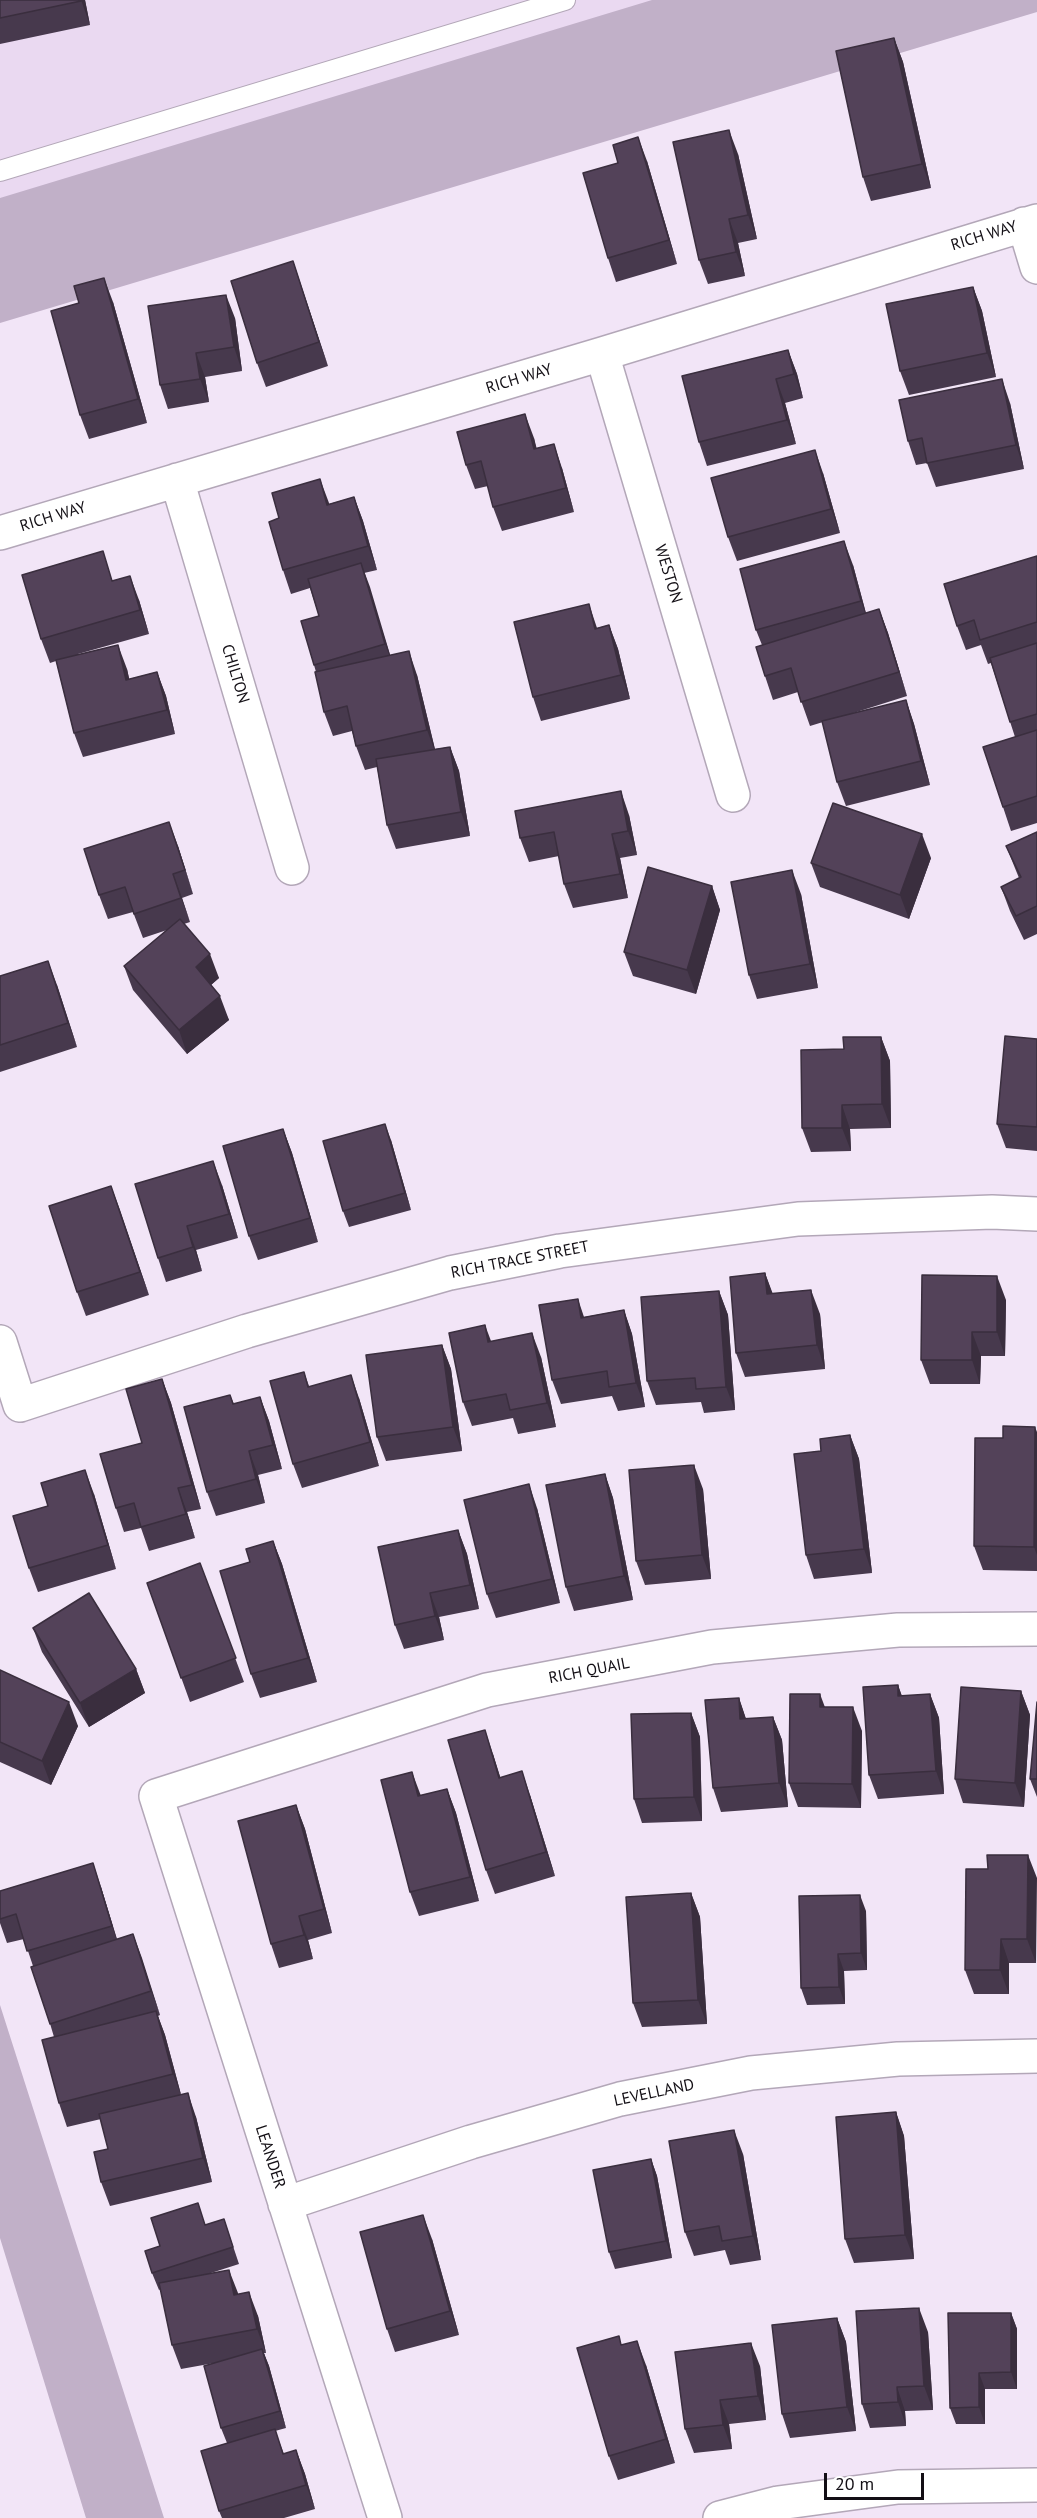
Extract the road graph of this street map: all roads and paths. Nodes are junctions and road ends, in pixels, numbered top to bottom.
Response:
1 (565, 0) edge
2 (0, 171) edge
3 (1031, 222) edge
4 (1037, 267) edge
5 (602, 354) junction
6 (177, 480) junction
7 (0, 533) edge
8 (733, 795) dead end
9 (292, 868) dead end
10 (1037, 1214) edge
11 (0, 1342) edge
12 (1037, 1629) edge
13 (156, 1796) joint
14 (1037, 2056) edge
15 (285, 2204) junction
16 (1037, 2485) edge
17 (385, 2518) edge
18 (720, 2518) edge

1 - 2 lane
3 - 4 street
3 - 5 street, RICH WAY
5 - 6 street, RICH WAY
5 - 8 street, WESTON
6 - 7 street, RICH WAY
6 - 9 street, CHILTON
10 - 11 street, RICH TRACE STREET
12 - 13 street, RICH QUAIL
13 - 15 street, LEANDER
14 - 15 street, LEVELLAND
15 - 17 street, LEANDER
16 - 18 street

